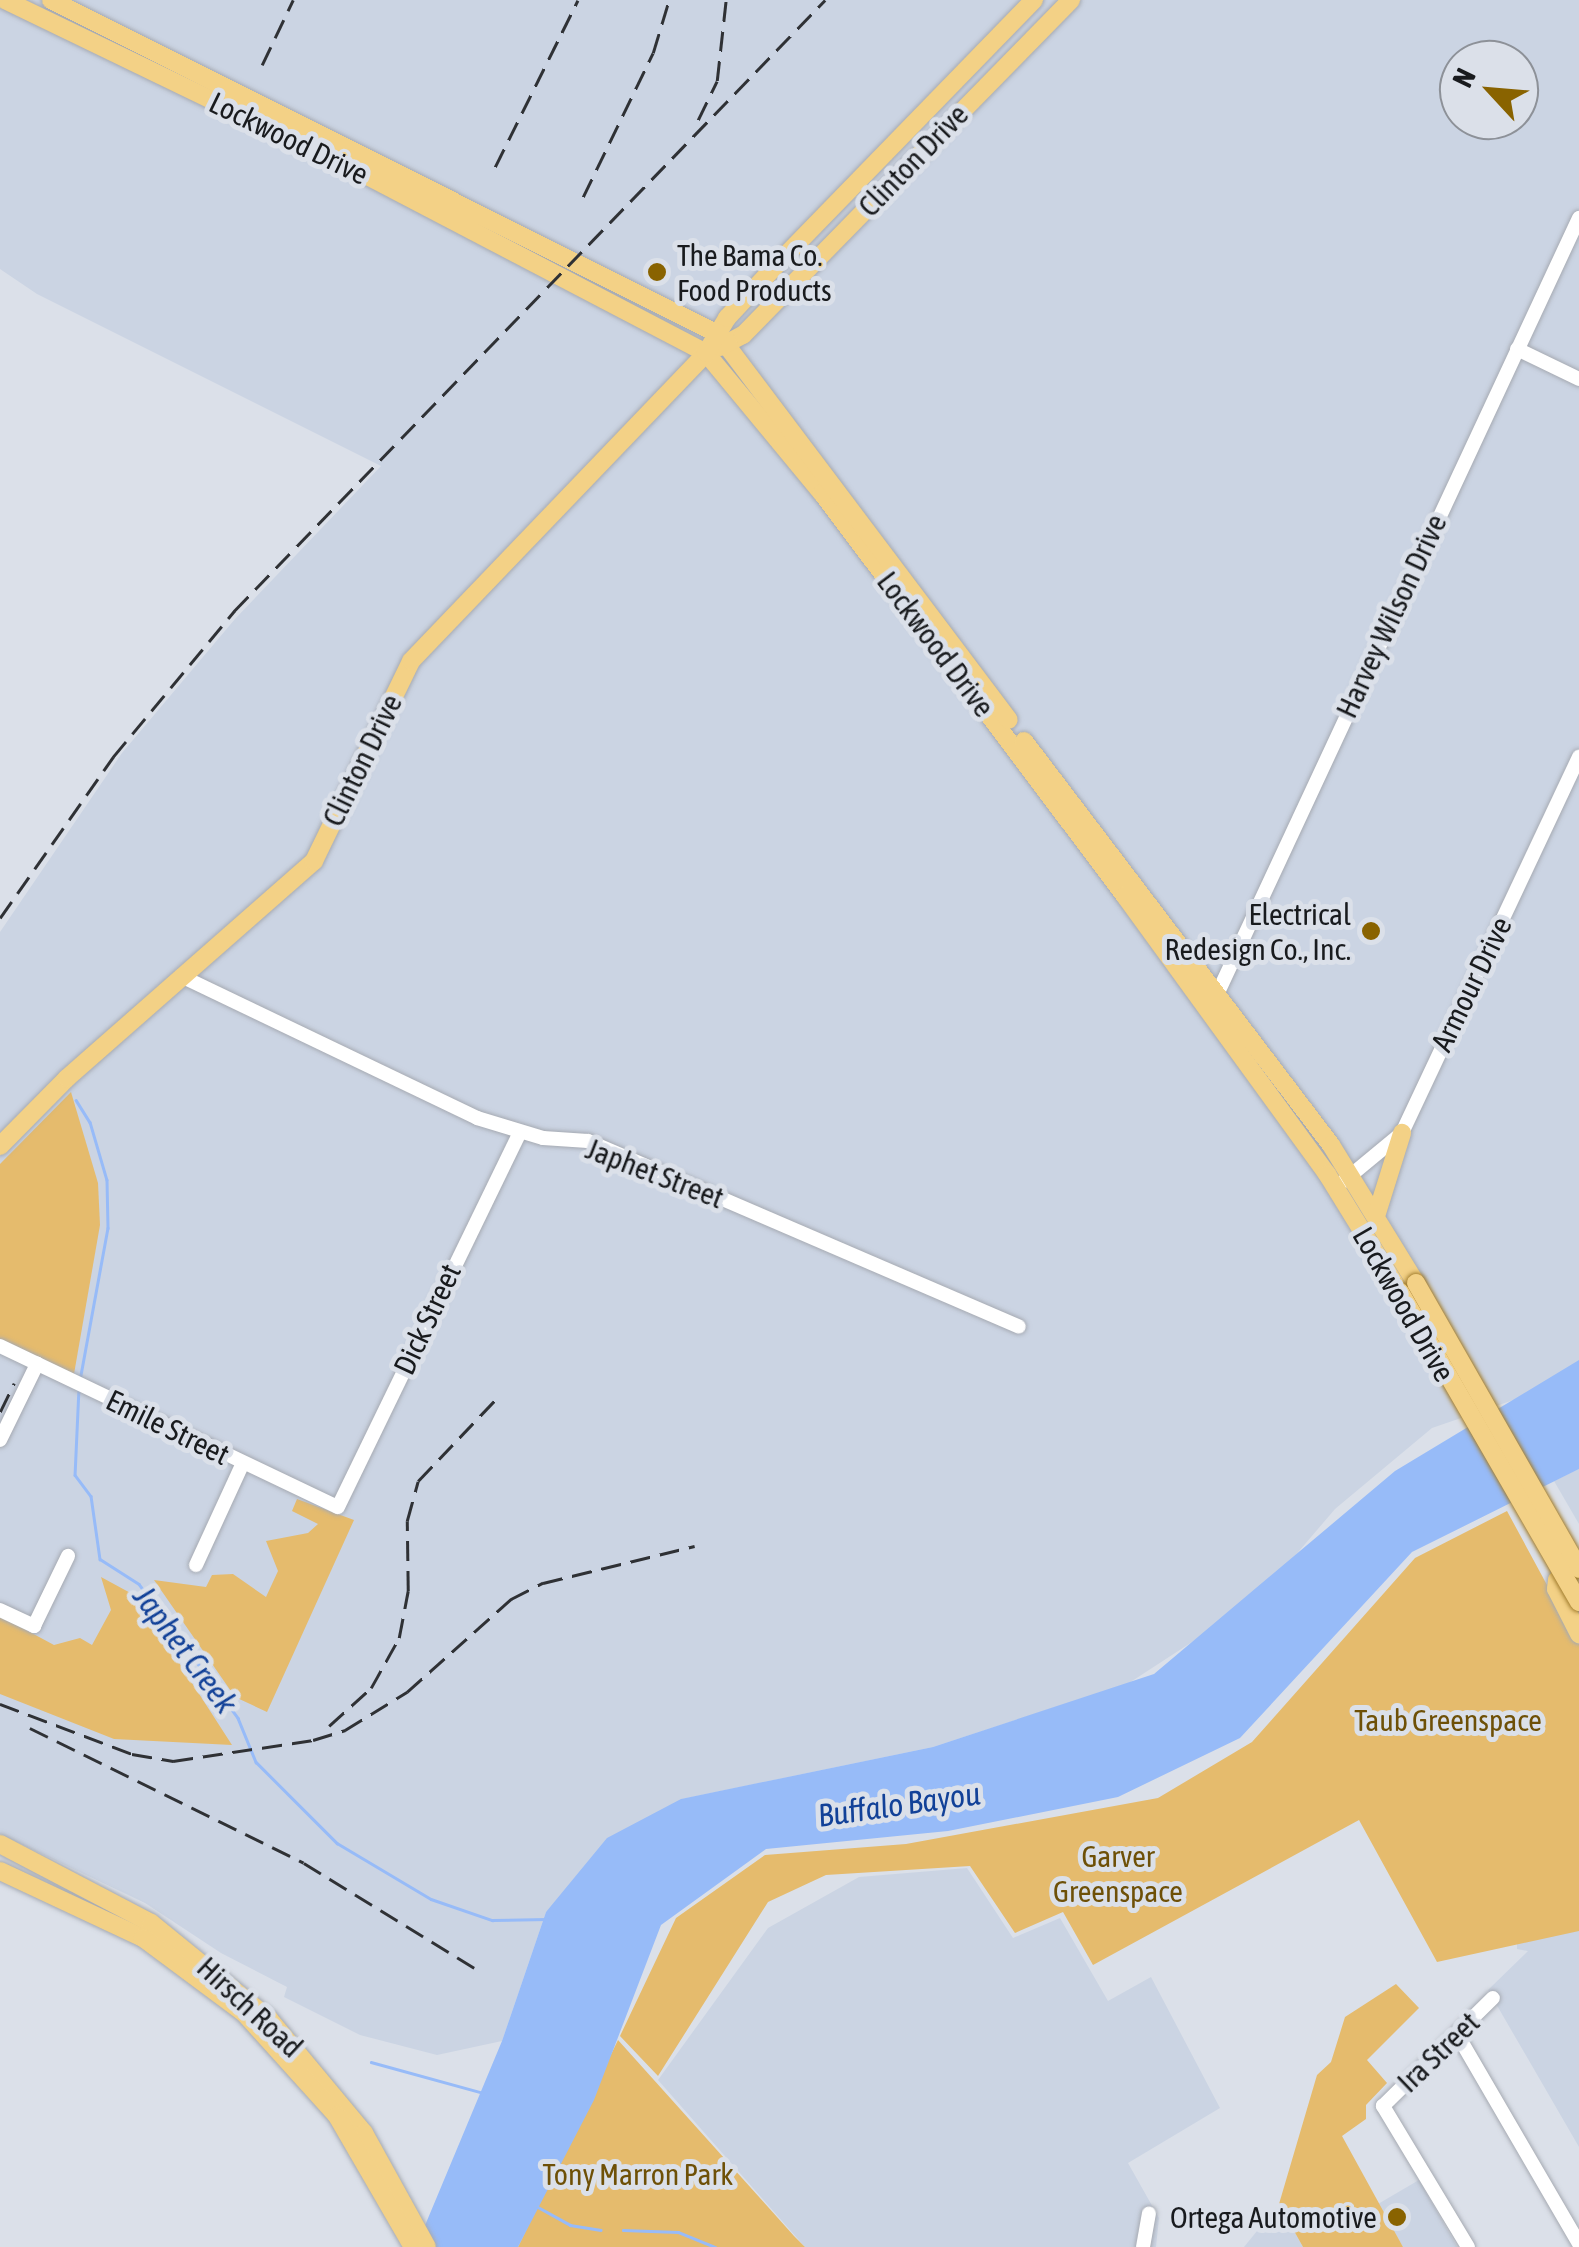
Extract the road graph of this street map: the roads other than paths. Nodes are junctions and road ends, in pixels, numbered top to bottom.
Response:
1 (5, 0) edge
2 (1034, 0) edge
3 (1071, 0) edge
4 (54, 2) edge
5 (48, 21) junction
6 (961, 74) junction
7 (981, 92) junction
8 (1579, 218) edge
9 (722, 338) junction
10 (1517, 349) junction
11 (706, 353) junction
12 (1579, 379) edge
13 (806, 460) junction
14 (1579, 757) edge
15 (1132, 892) junction
16 (182, 976) junction
17 (1215, 996) junction
18 (1213, 1018) junction
19 (520, 1133) junction
20 (1402, 1133) junction
21 (0, 1146) edge
22 (1352, 1176) junction
23 (1336, 1188) junction
24 (1377, 1213) junction
25 (1408, 1288) junction
26 (1019, 1327) dead end
27 (0, 1346) edge
28 (41, 1366) junction
29 (0, 1440) edge
30 (244, 1464) junction
31 (338, 1507) joint
32 (68, 1556) dead end
33 (196, 1565) dead end
34 (1579, 1568) edge
35 (1579, 1602) edge
36 (0, 1610) edge
37 (1579, 1634) edge
38 (0, 1844) edge
39 (0, 1871) edge
40 (1493, 1998) dead end
41 (1457, 2034) junction
42 (359, 2136) junction
43 (1149, 2214) dead end
44 (1579, 2244) edge
45 (413, 2247) edge
46 (428, 2247) edge
47 (1143, 2247) edge
48 (1468, 2247) edge

1 - 5 main road, Lockwood Drive
2 - 6 main road, Clinton Drive
3 - 7 main road, Clinton Drive
4 - 5 main road
4 - 9 main road, Lockwood Drive
5 - 11 main road, Lockwood Drive
6 - 7 main road
6 - 9 main road, Clinton Drive
7 - 9 main road, Clinton Drive
8 - 10 street, Harvey Wilson Drive
9 - 11 main road, Clinton Drive
9 - 13 main road, Lockwood Drive
10 - 12 street
10 - 17 street, Harvey Wilson Drive
11 - 13 main road, Lockwood Drive
11 - 16 main road, Clinton Drive
13 - 15 main road, Lockwood Drive
14 - 20 street, Armour Drive
15 - 17 main road, Lockwood Drive
15 - 18 main road, Lockwood Drive
16 - 19 street, Japhet Street
16 - 21 main road, Clinton Drive
17 - 18 street, Harvey Wilson Drive
17 - 22 main road, Lockwood Drive
18 - 23 main road, Lockwood Drive
19 - 26 street, Japhet Street
19 - 31 street, Dick Street
20 - 22 street, Armour Drive
20 - 24 main road
22 - 23 street, Armour Drive
22 - 24 main road, Lockwood Drive
23 - 25 main road, Lockwood Drive
24 - 25 main road, Lockwood Drive
25 - 34 main road, Lockwood Drive, bridge
25 - 35 main road, Lockwood Drive, bridge
27 - 28 street, Emile Street
28 - 29 street
28 - 30 street, Emile Street
30 - 31 street, Emile Street
30 - 33 street
32 - 36 street
34 - 37 main road
38 - 42 main road, Hirsch Road
39 - 42 main road, Hirsch Road
40 - 41 street, Ira Street
41 - 44 street
41 - 48 street, Ira Street
42 - 45 main road, Hirsch Road
42 - 46 main road, Hirsch Road
43 - 47 street

